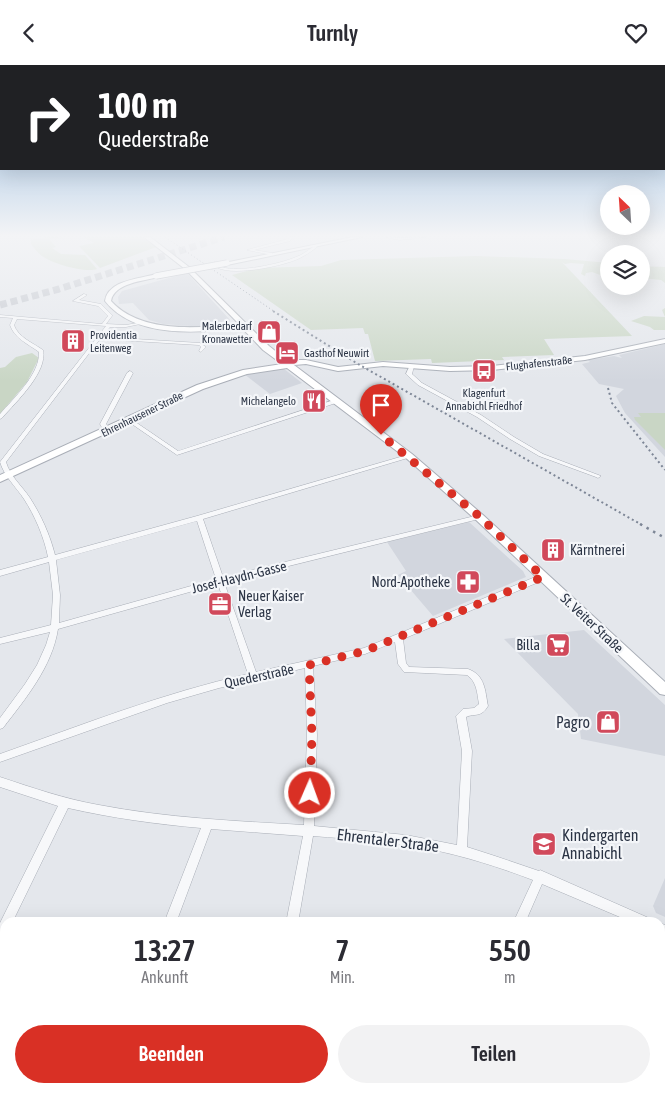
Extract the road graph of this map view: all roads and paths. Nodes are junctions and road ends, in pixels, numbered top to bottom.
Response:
1 (125, 285) edge
2 (203, 285) edge
3 (85, 295) dead end
4 (0, 316) edge
5 (15, 319) junction
6 (143, 323) junction
7 (106, 325) junction
8 (242, 326) junction
9 (99, 338) junction
10 (665, 341) edge
11 (201, 351) dead end
12 (288, 365) junction
13 (412, 366) junction
14 (130, 373) dead end
15 (337, 401) junction
16 (0, 417) edge
17 (129, 420) junction
18 (108, 430) junction
19 (409, 456) junction
20 (2, 462) edge
21 (9, 475) junction
22 (598, 476) dead end
23 (0, 479) edge
24 (480, 517) junction
25 (199, 518) junction
26 (51, 559) junction
27 (0, 573) edge
28 (543, 577) junction
29 (221, 580) junction
30 (55, 627) junction
31 (399, 637) junction
32 (0, 641) edge
33 (309, 665) junction
34 (253, 677) junction
35 (663, 686) edge
36 (0, 725) edge
37 (0, 758) edge
38 (0, 782) edge
39 (65, 803) junction
40 (208, 823) junction
41 (309, 831) junction
42 (462, 850) junction
43 (540, 876) junction
44 (9, 917) edge
45 (172, 917) edge
46 (293, 917) edge
47 (522, 917) edge
48 (633, 917) edge

1 - 6 main road, bridge
2 - 8 main road, St. Veiter Straße
3 - 7 street
4 - 5 street
5 - 7 street
5 - 16 street
6 - 7 street
6 - 8 main road
7 - 9 street
8 - 12 main road, St. Veiter Straße
9 - 11 street
9 - 20 street
10 - 13 main road, Flughafenstraße
12 - 13 main road, Flughafenstraße
12 - 15 main road, St. Veiter Straße
12 - 17 main road, Ehrenhausener Straße
13 - 22 street
14 - 18 street
15 - 17 street
15 - 19 main road, St. Veiter Straße
17 - 18 main road, Ehrenhausener Straße
18 - 21 main road, Ehrenhausener Straße
19 - 24 main road, St. Veiter Straße
19 - 25 street
20 - 21 street
21 - 23 main road, Ehrenhausener Straße
21 - 26 street
24 - 28 main road, St. Veiter Straße
24 - 29 street, Josef-Haydn-Gasse
25 - 26 street
25 - 29 street
26 - 27 street
26 - 30 street
28 - 31 street, Quederstraße
28 - 35 main road, St. Veiter Straße
29 - 30 street, Josef-Haydn-Gasse
29 - 34 street
30 - 32 street, Josef-Haydn-Gasse
30 - 36 street
31 - 33 street, Quederstraße
31 - 42 street
33 - 34 street, Quederstraße
33 - 41 street
34 - 37 street, Quederstraße
38 - 39 street, Ehrentaler Straße
39 - 40 street, Ehrentaler Straße
39 - 44 street
40 - 41 street, Ehrentaler Straße
40 - 45 street
41 - 42 street, Ehrentaler Straße
41 - 46 street
42 - 43 street, Ehrentaler Straße
43 - 47 street
43 - 48 street, Ehrentaler Straße

